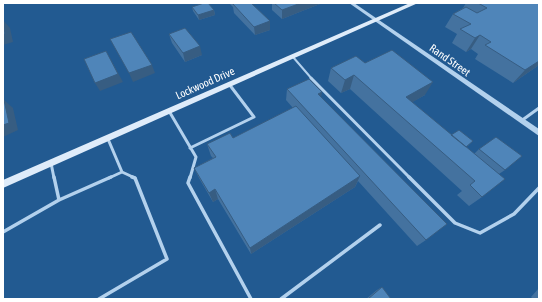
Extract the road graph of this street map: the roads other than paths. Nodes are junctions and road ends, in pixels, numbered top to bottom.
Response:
1 (350, 3) edge
2 (415, 3) edge
3 (375, 21) junction
4 (293, 56) junction
5 (229, 84) junction
6 (539, 108) edge
7 (169, 111) junction
8 (521, 121) junction
9 (539, 133) edge
10 (108, 138) junction
11 (190, 148) junction
12 (51, 163) junction
13 (122, 172) junction
14 (3, 184) edge
15 (539, 188) edge
16 (59, 200) junction
17 (380, 225) dead end
18 (3, 232) edge
19 (99, 299) edge
20 (251, 299) edge
21 (281, 299) edge

1 - 3 street, Rand Street
2 - 3 main road, Lockwood Drive
3 - 4 main road, Lockwood Drive
3 - 8 street, Rand Street
4 - 5 main road, Lockwood Drive
4 - 15 lane
5 - 7 main road, Lockwood Drive
5 - 11 lane
6 - 8 lane
7 - 10 main road, Lockwood Drive
7 - 11 lane
8 - 9 street, Rand Street
10 - 12 main road, Lockwood Drive
10 - 13 lane
11 - 20 lane
12 - 14 main road, Lockwood Drive
12 - 16 lane
13 - 16 lane
13 - 19 lane
16 - 18 lane
17 - 21 lane

